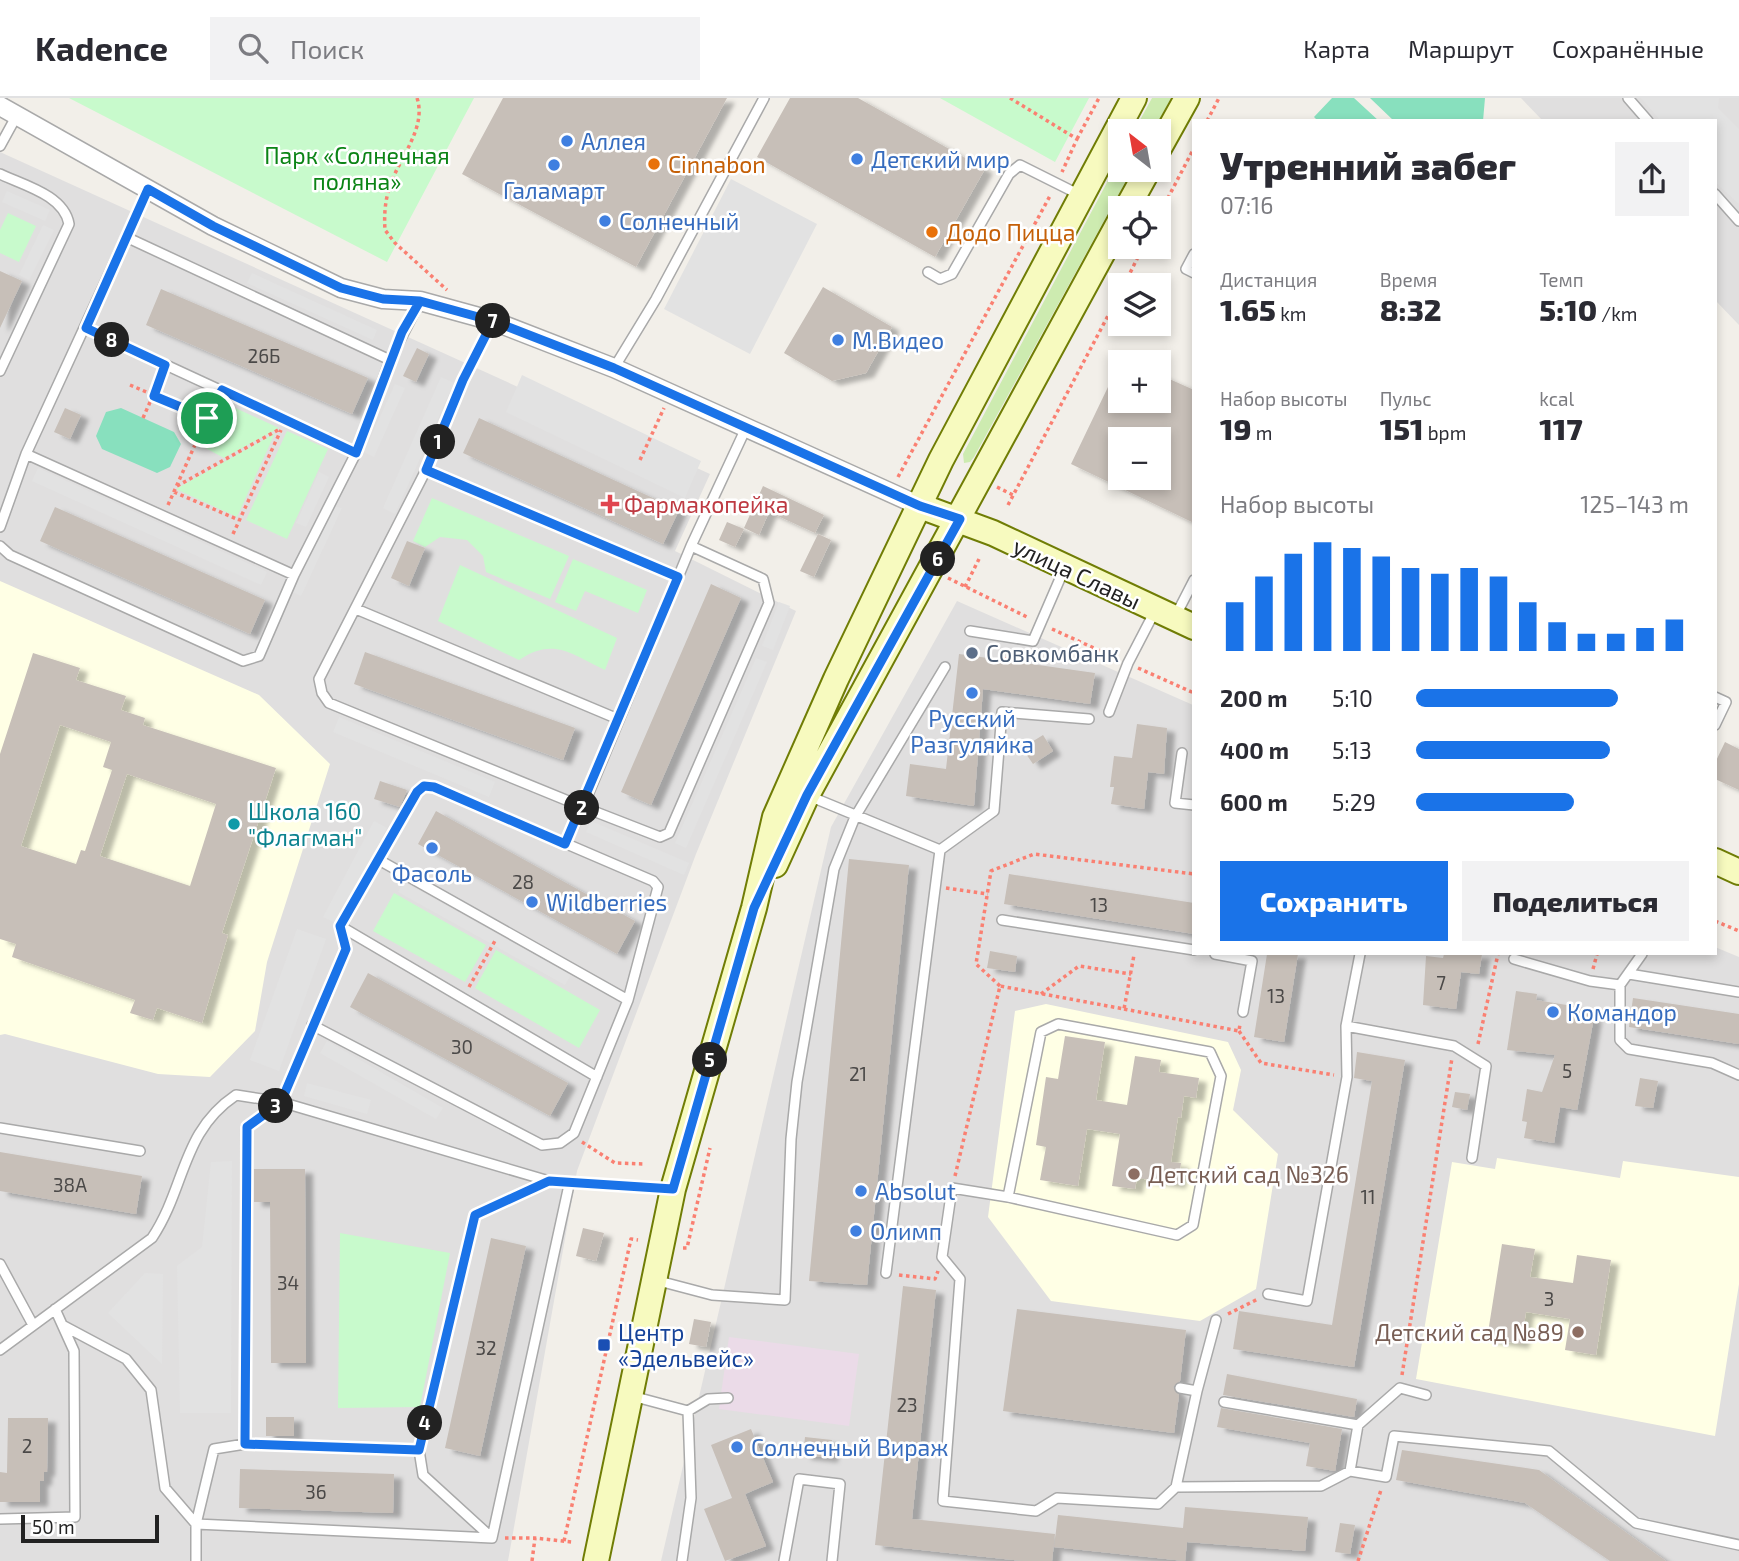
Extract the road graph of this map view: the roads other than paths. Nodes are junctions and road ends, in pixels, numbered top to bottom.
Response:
1 (764, 98) edge
2 (1134, 98) edge
3 (1186, 98) edge
4 (1628, 98) edge
5 (0, 106) edge
6 (17, 115) junction
7 (1646, 119) edge
8 (1171, 126) edge
9 (0, 146) edge
10 (0, 174) edge
11 (148, 189) junction
12 (1082, 196) junction
13 (1717, 196) edge
14 (1739, 221) edge
15 (126, 237) junction
16 (1108, 243) edge
17 (1192, 258) edge
18 (928, 272) dead end
19 (1192, 272) edge
20 (420, 301) junction
21 (493, 321) junction
22 (86, 328) junction
23 (390, 360) junction
24 (614, 368) junction
25 (0, 371) edge
26 (746, 428) junction
27 (356, 453) junction
28 (26, 454) junction
29 (426, 470) junction
30 (920, 506) junction
31 (960, 519) junction
32 (0, 527) edge
33 (0, 546) edge
34 (691, 546) junction
35 (1065, 566) junction
36 (294, 575) junction
37 (678, 577) junction
38 (1192, 584) edge
39 (356, 609) junction
40 (1174, 618) edge
41 (970, 631) dead end
42 (945, 667) dead end
43 (1717, 698) edge
44 (1109, 712) dead end
45 (618, 719) junction
46 (1089, 719) dead end
47 (1717, 721) edge
48 (1182, 753) dead end
49 (807, 795) junction
50 (1192, 805) edge
51 (583, 807) junction
52 (855, 817) junction
53 (565, 844) junction
54 (940, 850) junction
55 (379, 860) junction
56 (1717, 862) edge
57 (1739, 872) edge
58 (754, 908) junction
59 (1002, 920) dead end
60 (340, 926) junction
61 (1192, 950) edge
62 (1220, 955) edge
63 (1360, 955) edge
64 (1641, 955) edge
65 (1514, 958) dead end
66 (1629, 974) junction
67 (1620, 985) junction
68 (1739, 992) edge
69 (628, 1000) junction
70 (1243, 1012) road end
71 (312, 1025) junction
72 (1346, 1026) junction
73 (1739, 1074) edge
74 (597, 1077) junction
75 (281, 1102) junction
76 (0, 1128) edge
77 (141, 1151) dead end
78 (1472, 1158) dead end
79 (549, 1181) junction
80 (569, 1185) junction
81 (673, 1189) junction
82 (1008, 1197) junction
83 (0, 1265) edge
84 (886, 1273) road end
85 (653, 1280) junction
86 (1268, 1294) road end
87 (55, 1309) junction
88 (1216, 1320) road end
89 (33, 1325) junction
90 (64, 1326) junction
91 (0, 1350) edge
92 (1180, 1388) dead end
93 (1196, 1391) junction
94 (628, 1394) junction
95 (1426, 1395) dead end
96 (728, 1398) dead end
97 (1224, 1402) dead end
98 (688, 1411) junction
99 (1358, 1425) junction
100 (245, 1444) junction
101 (419, 1450) junction
102 (1350, 1471) junction
103 (1176, 1487) junction
104 (0, 1519) edge
105 (196, 1524) junction
106 (492, 1538) junction
107 (1739, 1545) edge
108 (196, 1561) edge
109 (596, 1561) edge
110 (682, 1561) edge
111 (784, 1561) edge
112 (832, 1561) edge

1 - 24 lane
2 - 12 main road
3 - 8 main road
4 - 7 lane
5 - 6 street
6 - 9 lane
6 - 11 street
10 - 25 lane
11 - 15 lane
11 - 20 street
12 - 18 lane
12 - 30 main road
13 - 14 lane
15 - 22 lane
15 - 23 lane
16 - 31 main road
17 - 19 lane
20 - 21 street
20 - 23 lane
21 - 24 street
21 - 29 lane
22 - 27 lane
22 - 28 lane
23 - 27 lane
24 - 26 street
26 - 30 street
26 - 34 lane
27 - 36 lane
28 - 32 lane
28 - 36 lane
29 - 37 lane
29 - 39 lane
30 - 31 main road, улица Славы
30 - 58 main road
31 - 35 main road, улица Славы
31 - 49 main road
33 - 36 lane
34 - 37 lane
34 - 51 lane
35 - 40 main road, улица Славы
35 - 41 lane
37 - 45 lane
38 - 40 lane
39 - 45 lane
39 - 51 lane
40 - 44 lane
42 - 52 lane
43 - 47 lane
45 - 51 lane
46 - 54 lane
48 - 50 lane
49 - 52 lane
49 - 58 main road
51 - 53 lane
52 - 54 lane
52 - 85 lane
53 - 55 lane
53 - 69 lane
54 - 84 lane
55 - 60 lane
55 - 69 lane
56 - 57 main road
58 - 81 main road
59 - 61 lane
60 - 71 lane
60 - 74 lane
62 - 70 lane
63 - 72 lane
64 - 66 lane
65 - 67 lane
66 - 67 lane
66 - 68 lane
67 - 73 lane
69 - 74 lane
71 - 74 lane
71 - 75 lane
72 - 78 lane
72 - 86 lane
75 - 79 lane
75 - 87 lane
75 - 100 lane
76 - 77 lane
79 - 80 lane
79 - 101 lane
80 - 81 lane
80 - 106 lane
81 - 85 main road
82 - 82 lane
82 - 103 lane
83 - 89 lane
85 - 94 main road
87 - 89 lane
87 - 90 lane
88 - 93 lane
89 - 91 lane
90 - 104 lane
90 - 105 lane
92 - 93 lane
93 - 103 lane
94 - 98 lane
94 - 109 main road
95 - 99 lane
96 - 98 lane
97 - 99 lane
98 - 110 lane
99 - 102 lane
100 - 101 lane
100 - 105 lane
101 - 106 lane
102 - 103 lane
102 - 107 lane
105 - 106 lane
105 - 108 lane
111 - 112 lane

